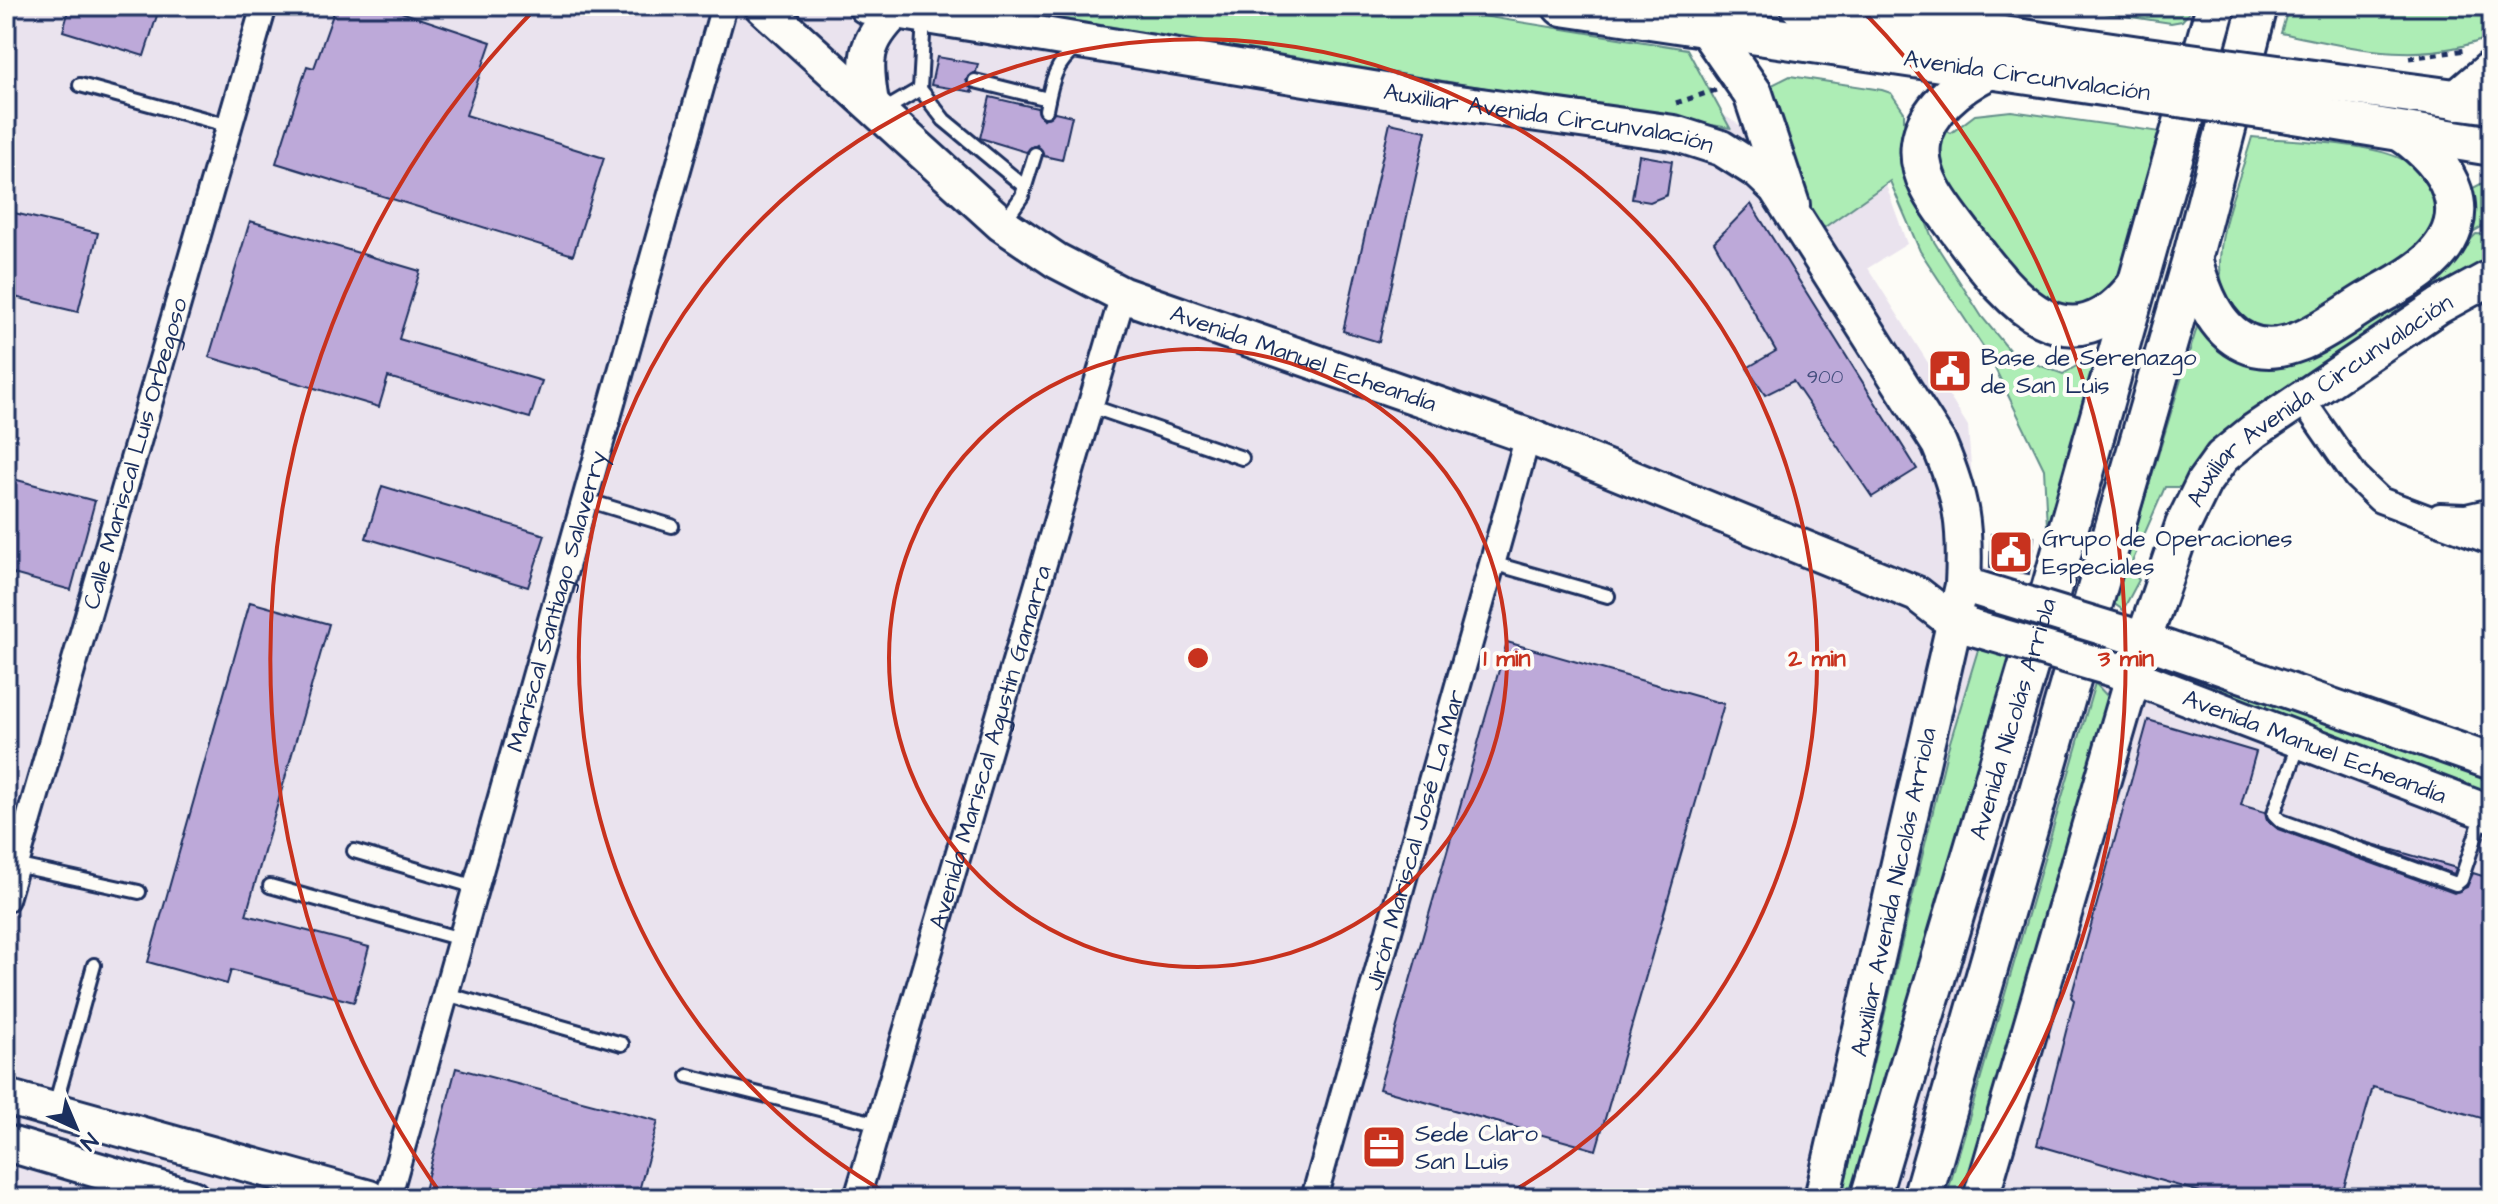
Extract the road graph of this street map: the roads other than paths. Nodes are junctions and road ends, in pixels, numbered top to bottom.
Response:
1 (264, 6) edge
2 (724, 6) edge
3 (762, 6) edge
4 (1562, 6) edge
5 (1800, 6) edge
6 (1999, 6) edge
7 (2216, 6) edge
8 (2258, 6) edge
9 (895, 12) edge
10 (1708, 29) junction
11 (2033, 41) junction
12 (1085, 43) junction
13 (2482, 59) edge
14 (919, 67) junction
15 (1988, 70) junction
16 (933, 73) dead end
17 (2138, 74) junction
18 (975, 81) dead end
19 (80, 85) dead end
20 (920, 89) junction
21 (2297, 96) junction
22 (2475, 102) edge
23 (876, 108) junction
24 (230, 126) junction
25 (2402, 132) junction
26 (2492, 146) edge
27 (1035, 154) dead end
28 (1025, 187) junction
29 (1790, 205) junction
30 (1002, 224) junction
31 (2192, 259) junction
32 (2492, 277) edge
33 (2137, 285) junction
34 (1123, 295) junction
35 (2301, 398) junction
36 (1090, 406) junction
37 (1528, 436) junction
38 (1242, 458) dead end
39 (586, 500) junction
40 (2492, 511) edge
41 (2421, 516) junction
42 (672, 526) dead end
43 (2492, 542) edge
44 (1492, 563) junction
45 (1970, 587) junction
46 (1917, 594) junction
47 (1608, 596) dead end
48 (1963, 625) junction
49 (2133, 636) junction
50 (2123, 672) junction
51 (2300, 742) junction
52 (2492, 762) edge
53 (2488, 812) edge
54 (354, 851) dead end
55 (15, 865) junction
56 (270, 886) dead end
57 (476, 887) junction
58 (139, 892) dead end
59 (6, 899) edge
60 (461, 939) junction
61 (94, 965) dead end
62 (446, 994) junction
63 (622, 1044) dead end
64 (688, 1076) dead end
65 (6, 1097) edge
66 (54, 1109) junction
67 (879, 1124) junction
68 (6, 1143) edge
69 (192, 1198) edge
70 (369, 1198) edge
71 (388, 1198) edge
72 (857, 1198) edge
73 (1314, 1198) edge
74 (1822, 1198) edge
75 (1870, 1198) edge
76 (1922, 1198) edge
77 (1981, 1198) edge

1 - 24 street, Calle Mariscal Luís Orbegoso
2 - 39 street, Mariscal Santiago Salaverry
3 - 23 street, Avenida Manuel Echeandía
4 - 10 main road, Avenida Circunvalación
5 - 11 main road, Avenida Circunvalación
6 - 11 main road
7 - 33 main road, Avenida Nicolás Arriola
8 - 31 main road, Avenida Nicolás Arriola
9 - 12 street, Auxiliar Avenida Circunvalación
9 - 14 lane
9 - 23 street
10 - 15 main road, Avenida Circunvalación
10 - 29 main road
11 - 17 main road, Avenida Circunvalación
12 - 18 lane
12 - 29 street, Auxiliar Avenida Circunvalación
13 - 22 main road
14 - 16 lane
14 - 20 lane
15 - 17 main road, Avenida Circunvalación
15 - 33 main road
17 - 21 main road, Avenida Circunvalación, bridge
19 - 24 lane
20 - 23 lane
20 - 28 lane
21 - 22 main road, Avenida Circunvalación
21 - 25 main road, Avenida Circunvalación
23 - 30 street, Avenida Manuel Echeandía
24 - 55 street, Calle Mariscal Luís Orbegoso
25 - 26 main road, Avenida Circunvalación
25 - 31 main road
27 - 28 lane
28 - 30 lane
29 - 45 street, Auxiliar Avenida Circunvalación
30 - 34 street, Avenida Manuel Echeandía
31 - 76 main road, Avenida Nicolás Arriola
32 - 35 street, Auxiliar Avenida Circunvalación
33 - 75 main road, Avenida Nicolás Arriola
34 - 36 street, Avenida Mariscal Agustin Gamarra
34 - 37 street, Avenida Manuel Echeandía
35 - 41 street
35 - 49 street, Auxiliar Avenida Circunvalación
36 - 38 lane
36 - 67 street, Avenida Mariscal Agustin Gamarra
37 - 44 street, Jirón Mariscal José La Mar
37 - 46 street, Avenida Manuel Echeandía
39 - 42 lane
39 - 57 street, Mariscal Santiago Salaverry
40 - 41 street
41 - 43 street
44 - 47 lane
44 - 73 street, Jirón Mariscal José La Mar
45 - 46 street, Avenida Manuel Echeandía
45 - 48 street, Auxiliar Avenida Nicolás Arriola
45 - 49 street, Avenida Manuel Echeandía, bridge
46 - 48 street, Avenida Manuel Echeandía
48 - 50 street, Avenida Manuel Echeandía, bridge
48 - 74 street, Auxiliar Avenida Nicolás Arriola
49 - 50 street
49 - 52 street, Avenida Manuel Echeandía
50 - 51 street, Avenida Manuel Echeandía
50 - 77 street
51 - 53 street, Avenida Manuel Echeandía
51 - 53 lane
54 - 57 lane
55 - 58 lane
55 - 59 street, Calle Mariscal Luís Orbegoso
56 - 60 lane
57 - 60 street, Mariscal Santiago Salaverry
60 - 62 street, Mariscal Santiago Salaverry
61 - 66 lane
62 - 63 lane
62 - 71 street, Mariscal Santiago Salaverry
64 - 67 lane
65 - 66 street
66 - 70 street
67 - 72 street, Avenida Mariscal Agustin Gamarra
68 - 69 street

